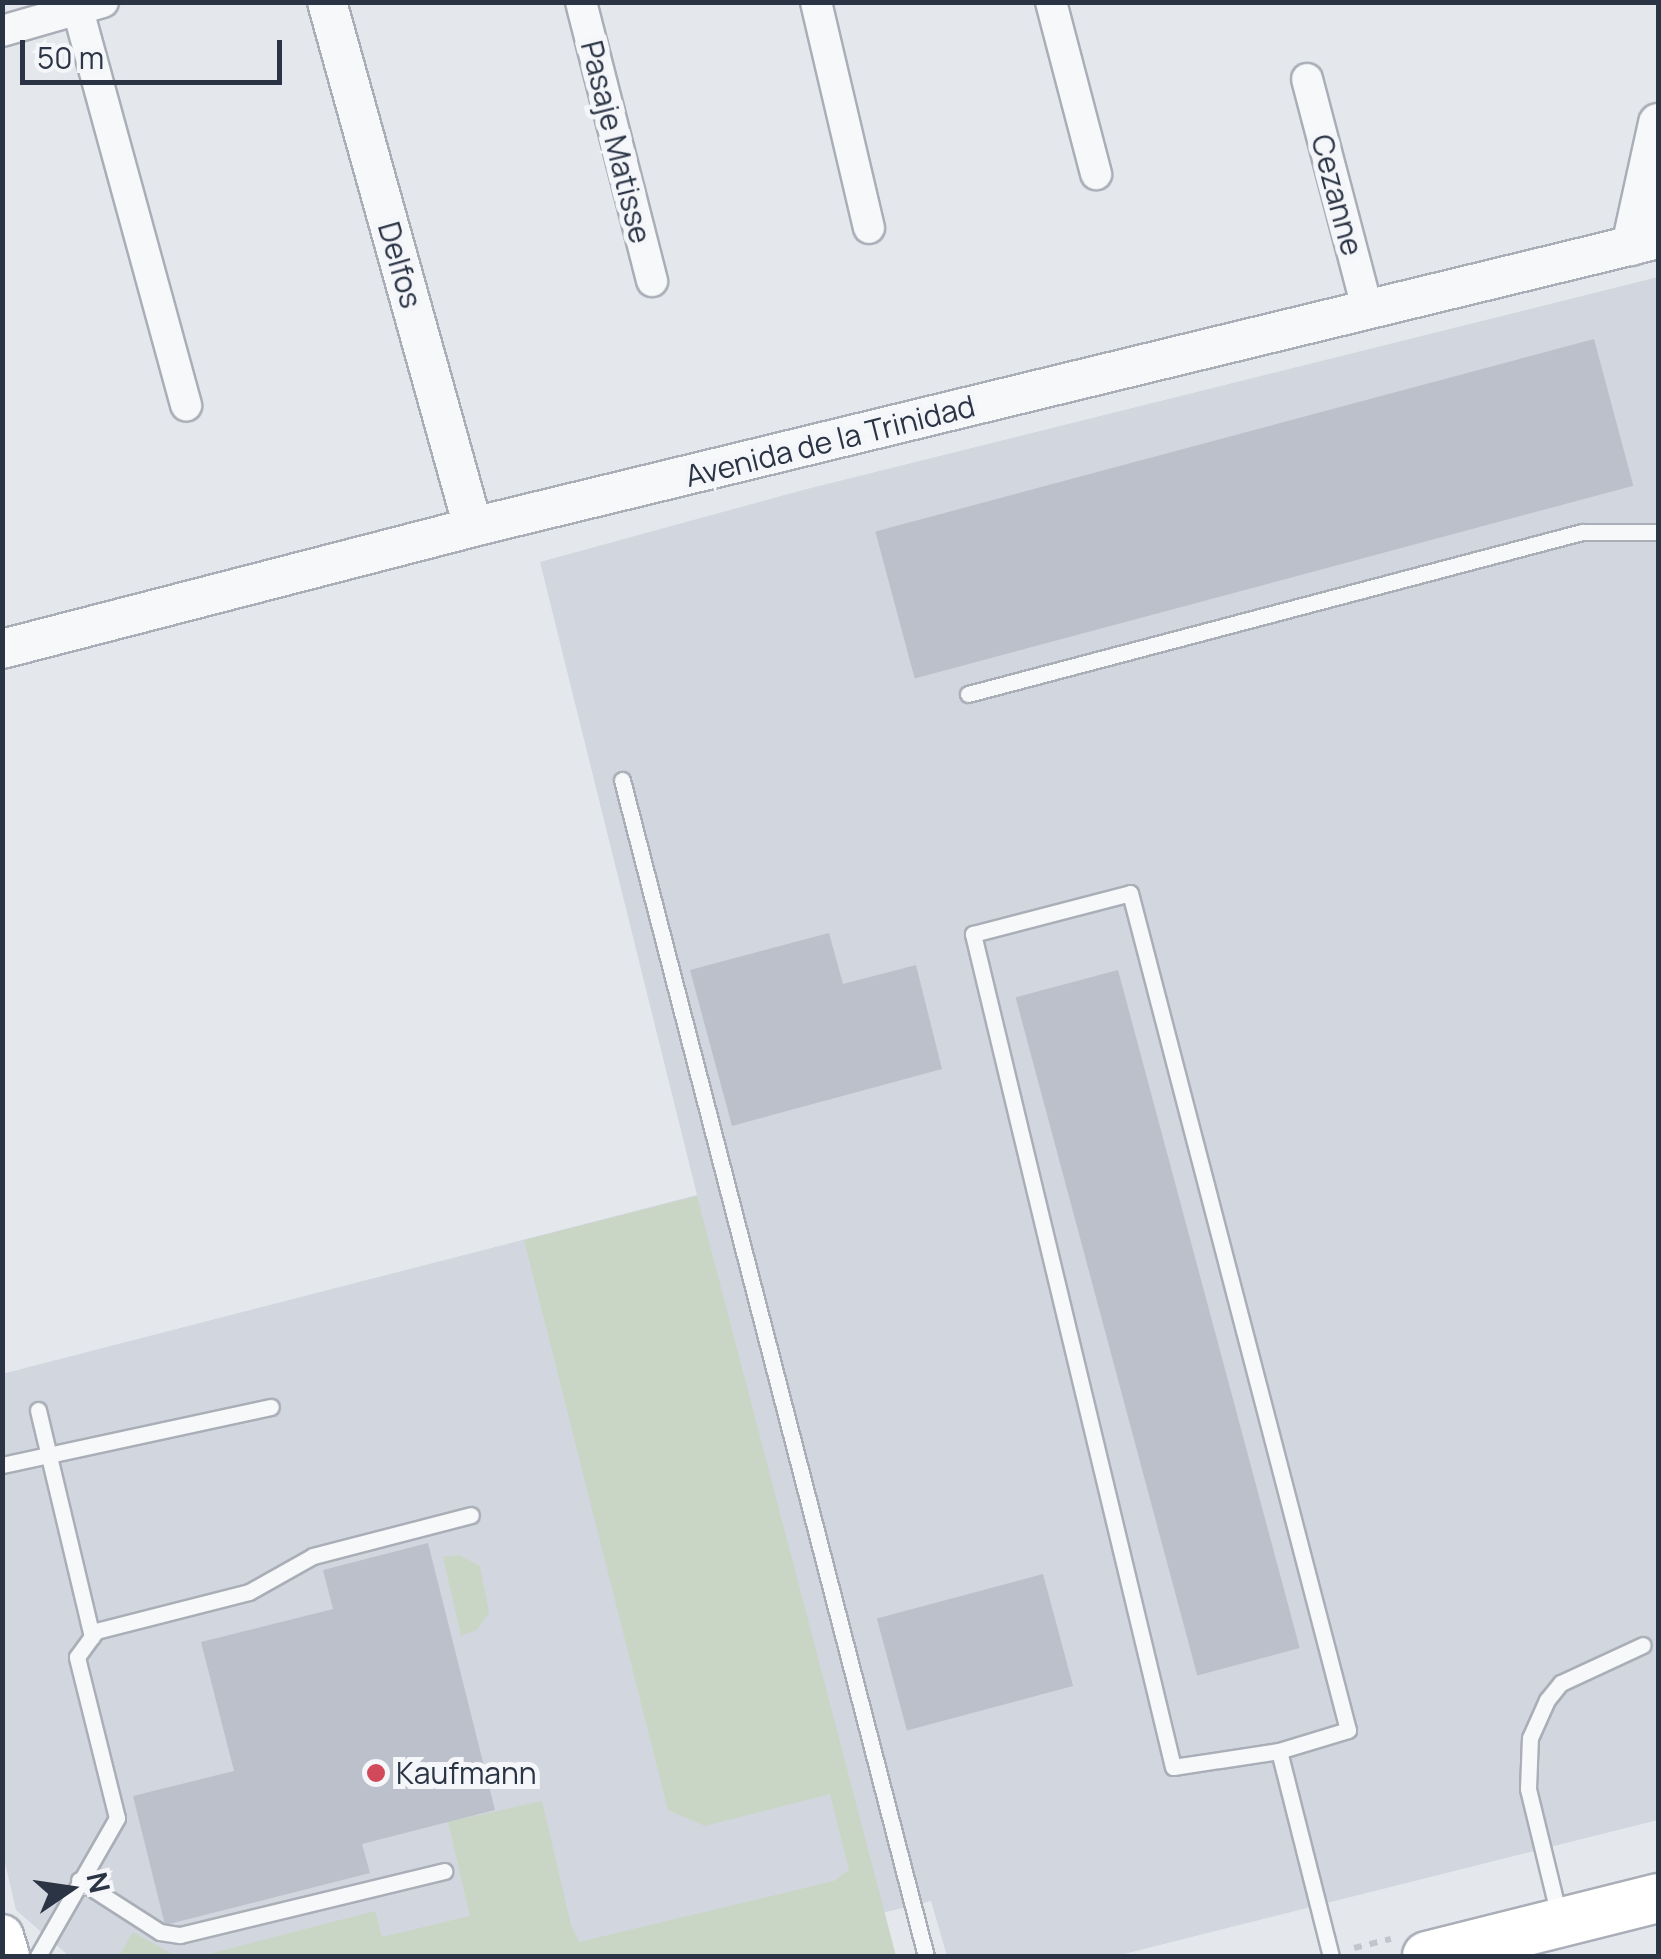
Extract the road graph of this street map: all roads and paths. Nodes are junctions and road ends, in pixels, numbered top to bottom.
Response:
1 (327, 2) edge
2 (581, 2) edge
3 (816, 2) edge
4 (1051, 2) edge
5 (90, 6) edge
6 (2, 31) edge
7 (1306, 79) dead end
8 (1658, 122) edge
9 (1096, 174) dead end
10 (870, 228) dead end
11 (1644, 243) edge
12 (652, 281) dead end
13 (1368, 310) junction
14 (186, 406) dead end
15 (473, 527) junction
16 (1658, 532) edge
17 (2, 649) edge
18 (968, 694) dead end
19 (622, 780) dead end
20 (271, 1407) dead end
21 (38, 1410) dead end
22 (50, 1454) junction
23 (2, 1465) edge
24 (471, 1515) dead end
25 (92, 1637) junction
26 (1643, 1646) dead end
27 (1279, 1750) junction
28 (444, 1872) dead end
29 (80, 1880) junction
30 (1658, 1898) edge
31 (1560, 1922) junction
32 (2, 1936) edge
33 (8, 1956) edge
34 (38, 1956) edge
35 (926, 1956) edge
36 (1331, 1956) edge
37 (1427, 1956) edge

1 - 15 street, Delfos
2 - 12 street, Pasaje Matisse
3 - 10 street
4 - 9 street
5 - 6 street
5 - 14 street
7 - 13 street, Cezanne
8 - 11 street
11 - 13 street, Avenida de la Trinidad
13 - 15 street, Avenida de la Trinidad
15 - 17 street, Avenida de la Trinidad
16 - 18 lane
19 - 35 lane
20 - 22 lane
21 - 22 lane
22 - 23 lane
22 - 25 lane
24 - 25 lane
25 - 29 lane
26 - 31 lane
27 - 27 lane
27 - 36 lane
28 - 29 lane
29 - 34 lane
30 - 31 main road
31 - 37 main road
32 - 33 main road

